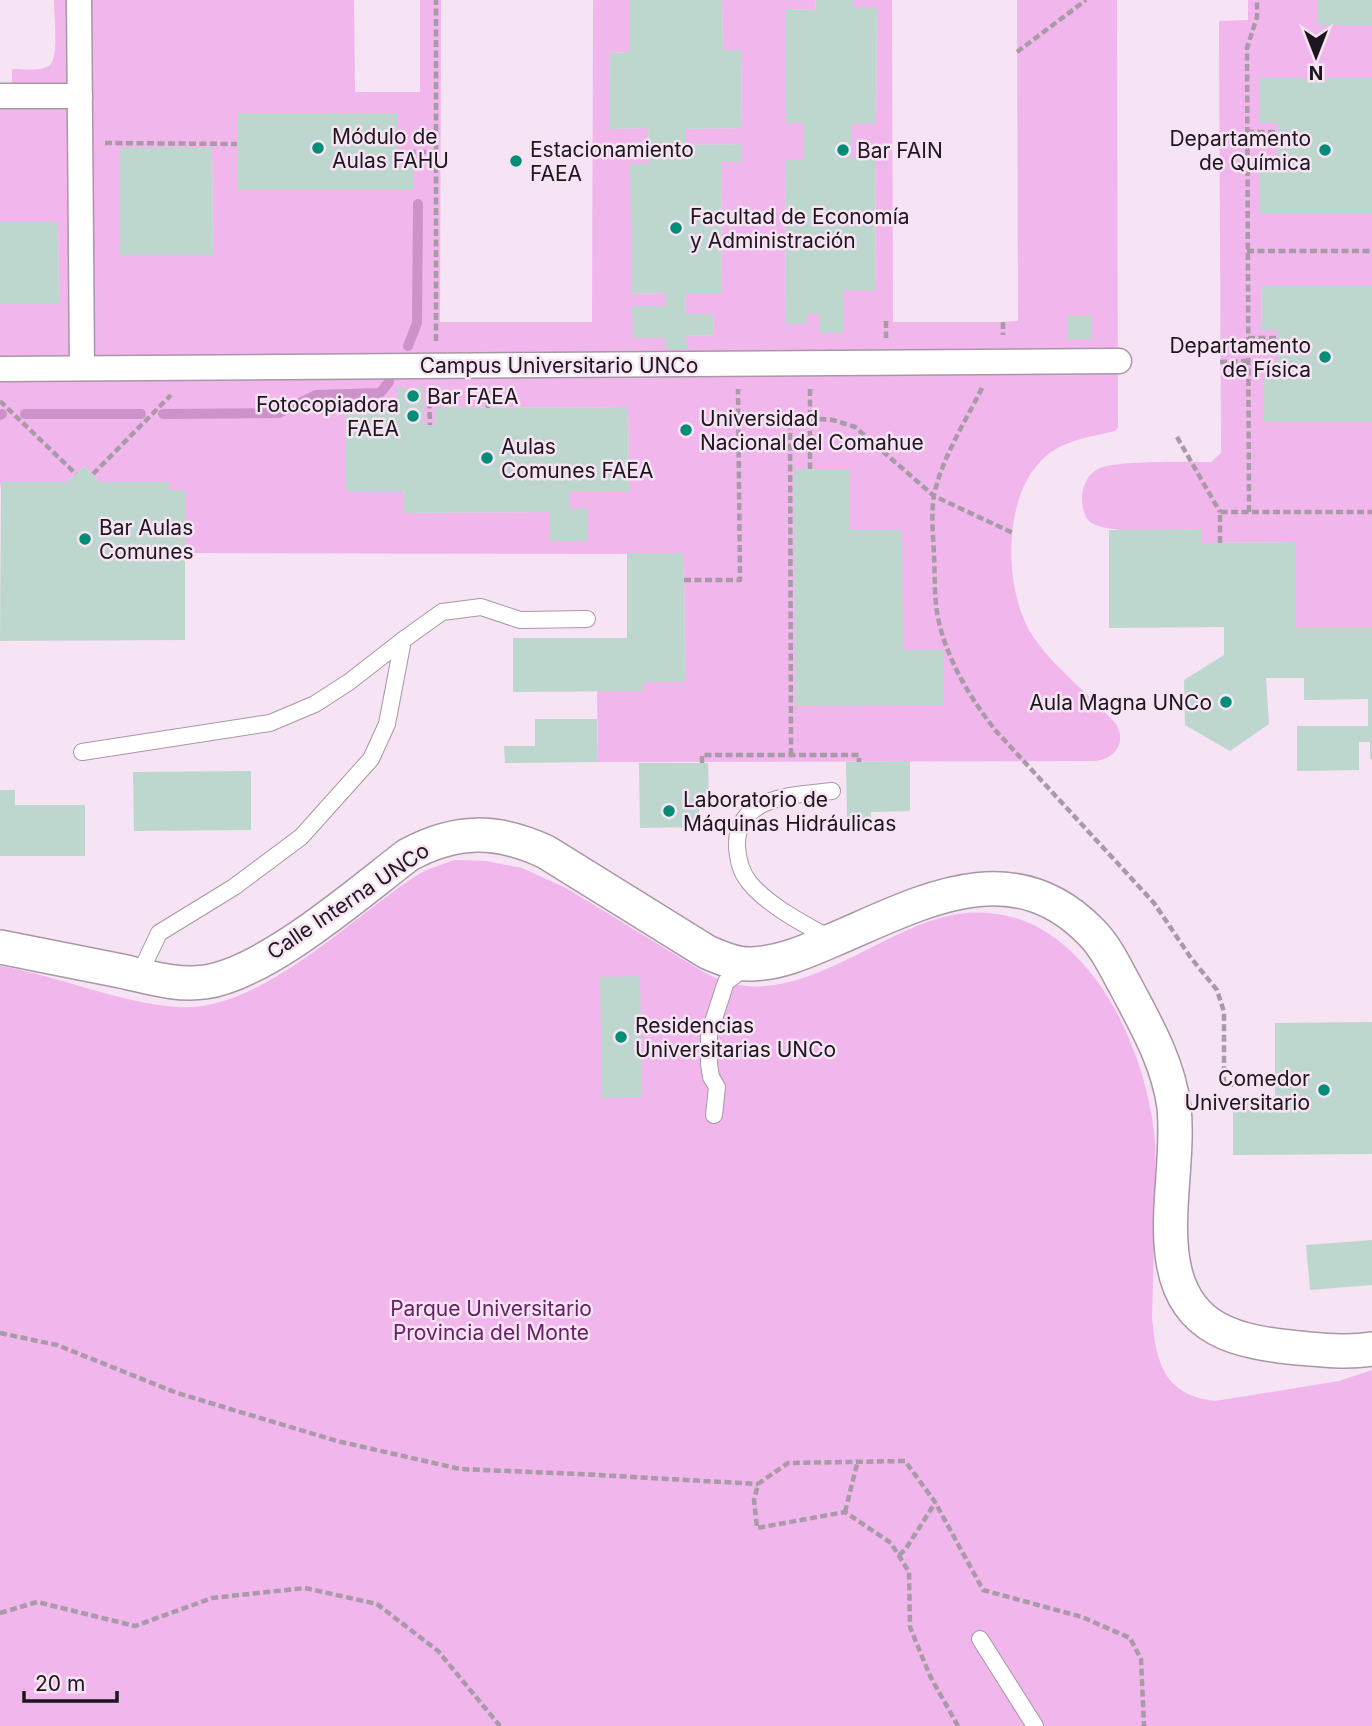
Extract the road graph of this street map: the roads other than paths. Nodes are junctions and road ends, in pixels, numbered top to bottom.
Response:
1 (79, 0) edge
2 (0, 96) edge
3 (80, 96) junction
4 (1119, 361) dead end
5 (82, 368) junction
6 (0, 369) edge
7 (587, 619) dead end
8 (403, 640) junction
9 (82, 752) dead end
10 (832, 791) dead end
11 (833, 940) junction
12 (0, 947) edge
13 (749, 965) junction
14 (139, 975) junction
15 (714, 1115) dead end
16 (1372, 1349) edge
17 (980, 1639) dead end
18 (1035, 1726) edge

1 - 3 street
2 - 3 street
3 - 5 street
4 - 5 street, Campus Universitario UNCo
5 - 6 street, Campus Universitario UNCo
7 - 8 lane
8 - 9 lane
8 - 14 lane
10 - 11 lane
11 - 13 street, Calle Interna UNCo
11 - 16 street, Calle Interna UNCo
12 - 14 street, Calle Interna UNCo
13 - 14 street, Calle Interna UNCo
13 - 15 lane
17 - 18 lane

